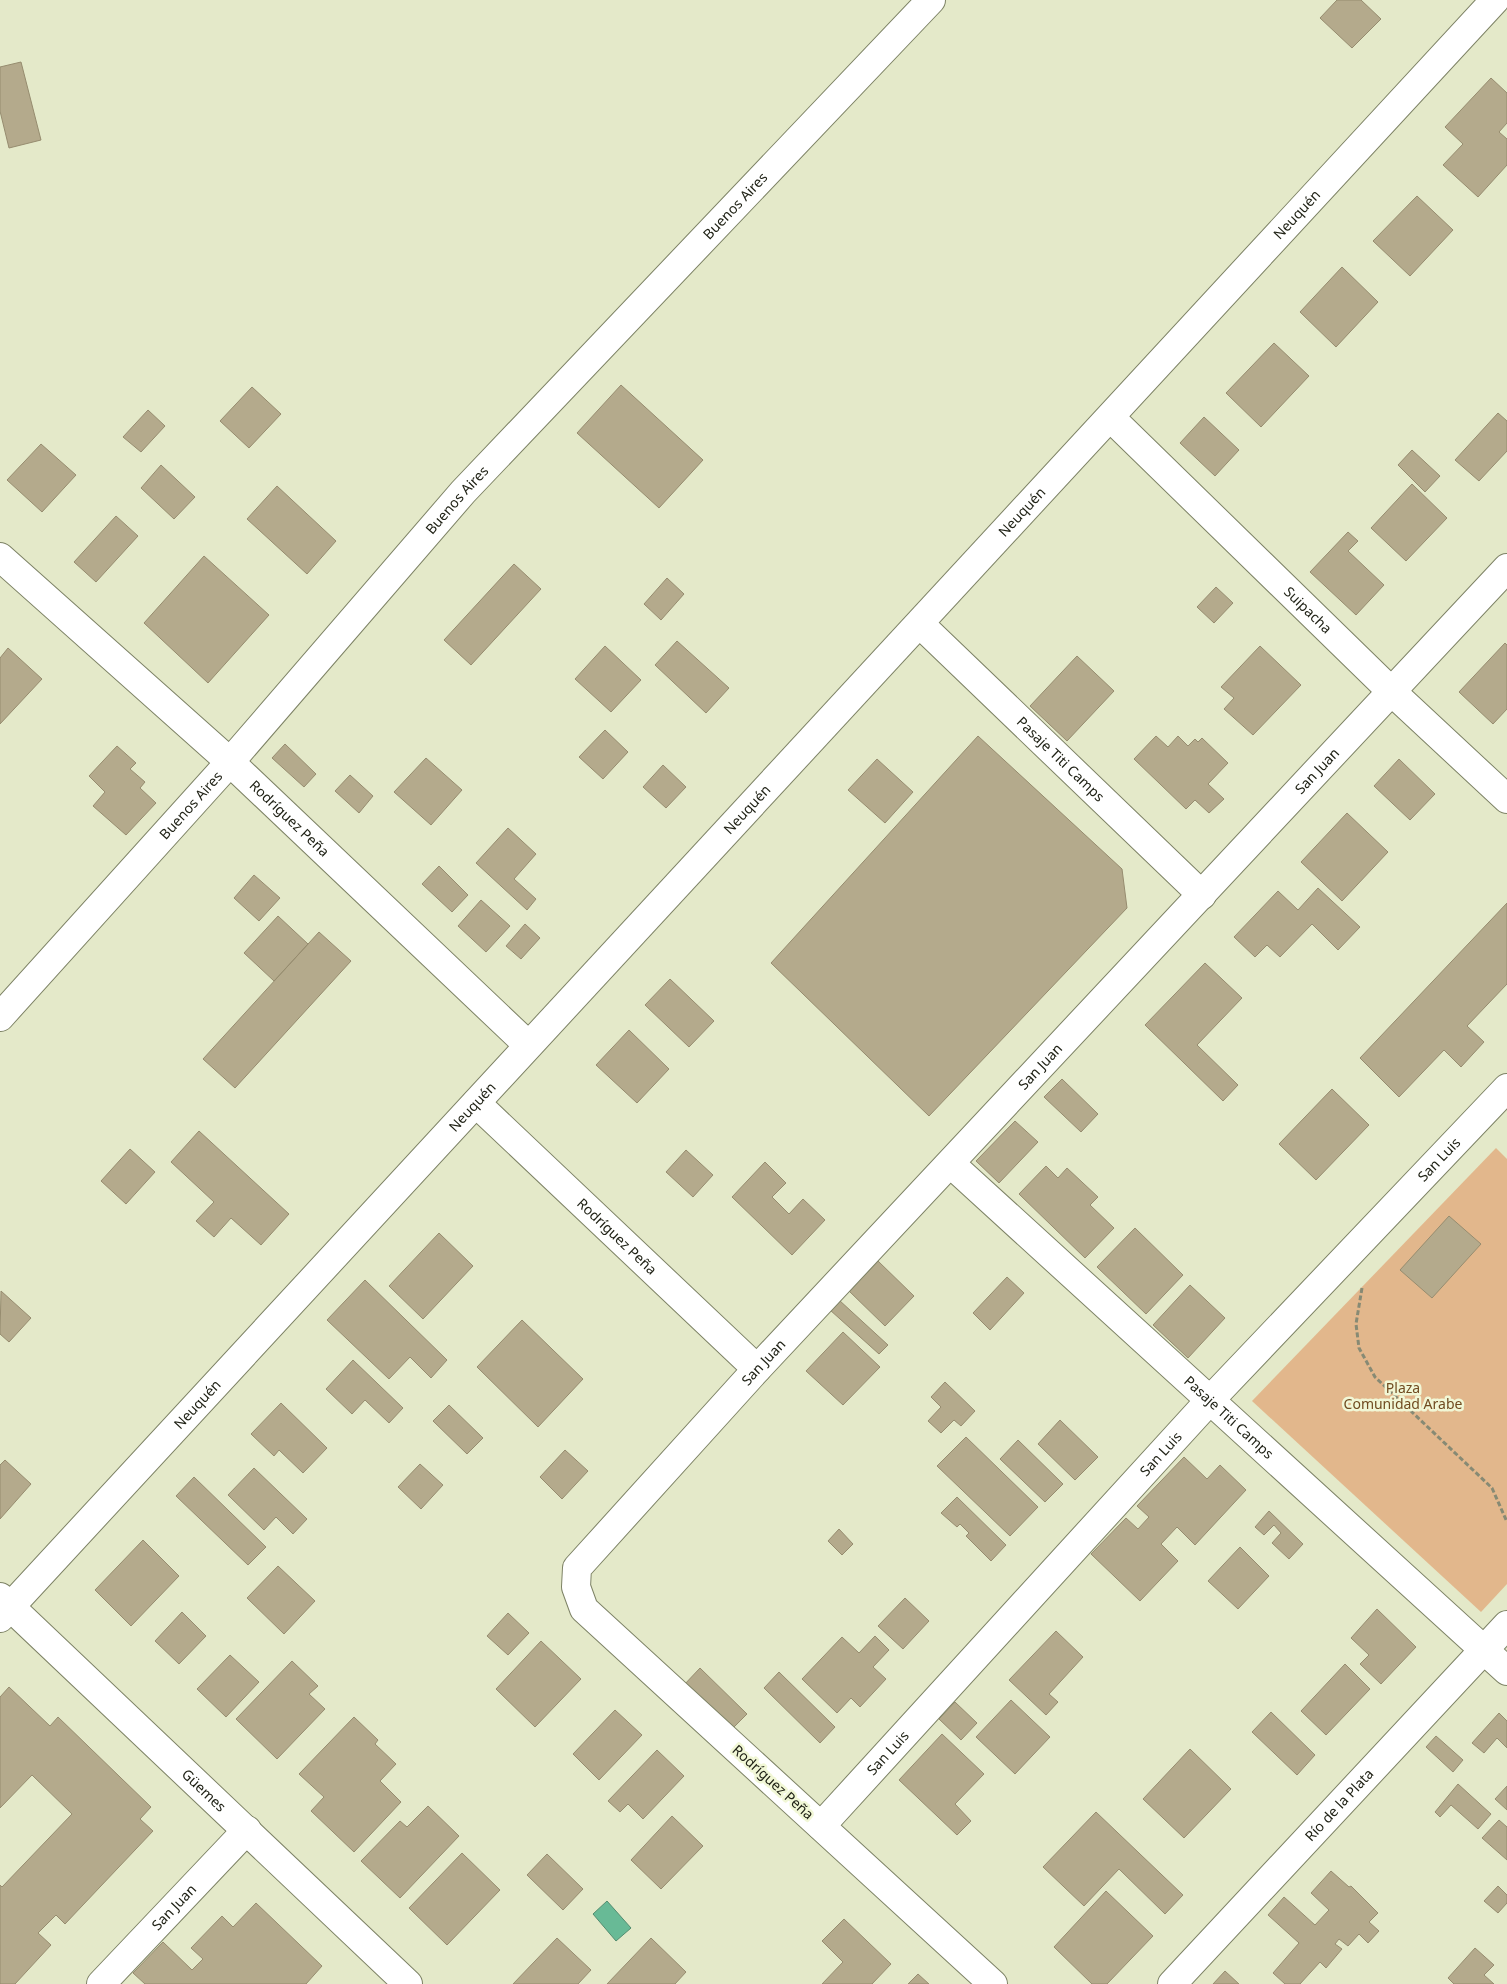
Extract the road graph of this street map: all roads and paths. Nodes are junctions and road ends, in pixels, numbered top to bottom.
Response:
1 (931, 0) edge
2 (1495, 0) edge
3 (1111, 418) junction
4 (0, 557) edge
5 (1507, 568) edge
6 (920, 624) junction
7 (1391, 691) junction
8 (230, 762) junction
9 (1507, 799) edge
10 (1202, 895) junction
11 (0, 1017) edge
12 (528, 1045) junction
13 (1507, 1088) edge
14 (476, 1103) junction
15 (951, 1164) junction
16 (1362, 1287) dead end
17 (757, 1369) junction
18 (1211, 1399) junction
19 (1507, 1522) edge
20 (577, 1568) joint
21 (3, 1607) edge
22 (1507, 1626) edge
23 (1484, 1650) junction
24 (1507, 1671) edge
25 (821, 1826) junction
26 (247, 1830) junction
27 (101, 1984) edge
28 (408, 1984) edge
29 (993, 1984) edge
30 (1172, 1984) edge

1 - 8 street, Buenos Aires
2 - 3 street, Neuquén
3 - 6 street, Neuquén
3 - 7 street, Suipacha
4 - 8 street, Rodríguez Peña
5 - 7 street, San Juan
6 - 10 street, Pasaje Titi Camps
6 - 12 street, Neuquén
7 - 9 street, Suipacha
7 - 10 street, San Juan
8 - 11 street, Buenos Aires
8 - 12 street, Rodríguez Peña
10 - 15 street, San Juan
12 - 14 street, Neuquén
13 - 18 street, San Luis
14 - 17 street, Rodríguez Peña
14 - 21 street, Neuquén
15 - 17 street, San Juan
15 - 18 street, Pasaje Titi Camps
16 - 19 path
17 - 20 street, San Juan
18 - 23 street, Pasaje Titi Camps
18 - 25 street, San Luis
20 - 25 street, Rodríguez Peña
21 - 26 street, Güemes
22 - 23 street, Río de la Plata
23 - 24 street, Pasaje Titi Camps
23 - 30 street, Río de la Plata
25 - 29 street, Rodríguez Peña
26 - 27 street, San Juan
26 - 28 street, Güemes

